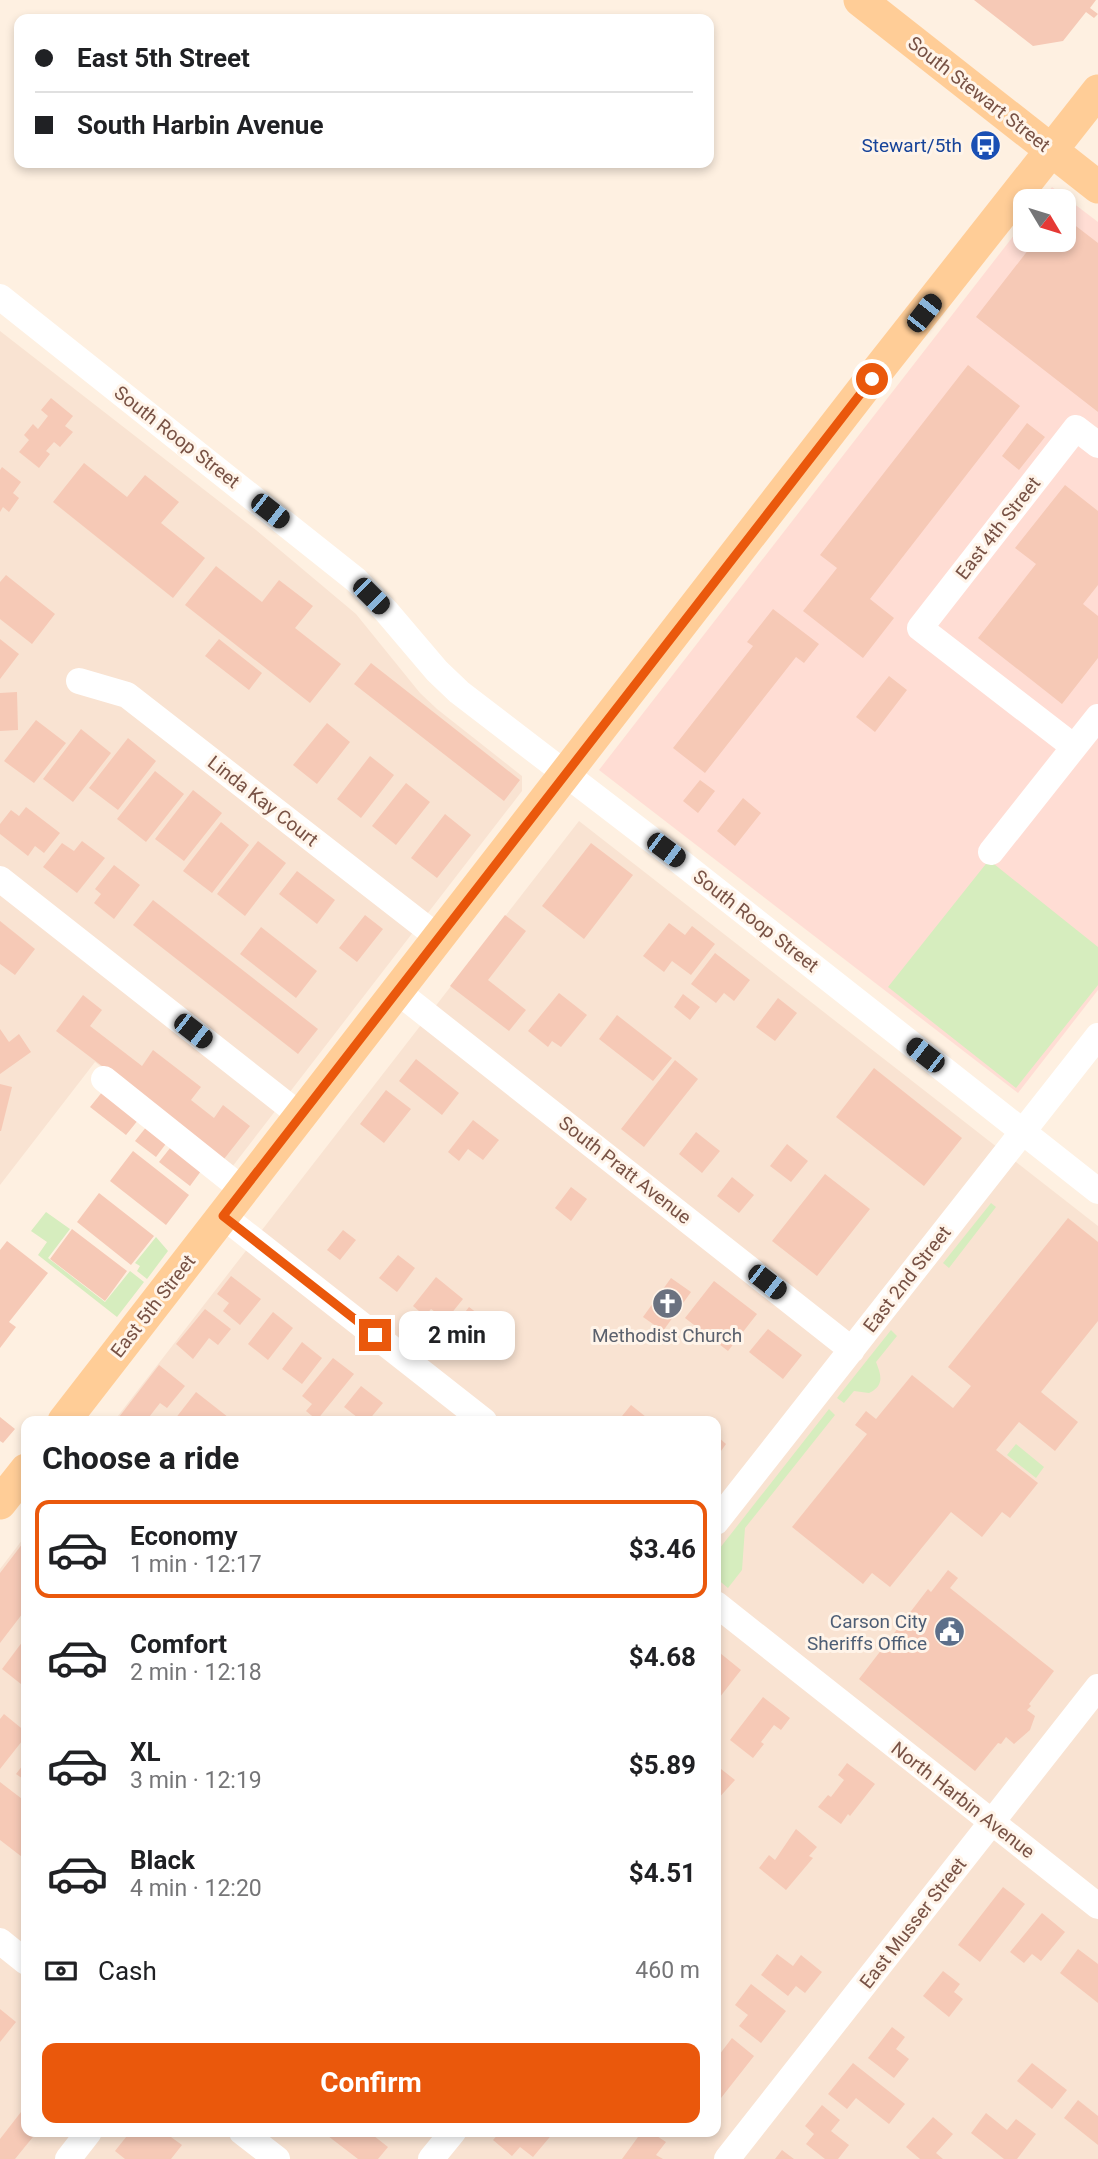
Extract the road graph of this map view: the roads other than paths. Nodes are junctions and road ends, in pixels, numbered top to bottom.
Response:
1 (860, 0) edge
2 (1098, 91) edge
3 (1051, 151) junction
4 (1098, 187) edge
5 (0, 297) edge
6 (1098, 445) edge
7 (79, 681) dead end
8 (1098, 717) edge
9 (1074, 747) junction
10 (567, 773) junction
11 (991, 852) dead end
12 (0, 879) edge
13 (439, 937) junction
14 (397, 991) junction
15 (1098, 1036) edge
16 (104, 1079) dead end
17 (301, 1116) junction
18 (1023, 1132) junction
19 (1098, 1191) edge
20 (233, 1203) junction
21 (852, 1350) junction
22 (68, 1416) edge
23 (478, 1416) edge
24 (21, 1476) edge
25 (0, 1503) edge
26 (721, 1516) edge
27 (721, 1608) edge
28 (1098, 1687) edge
29 (992, 1823) junction
30 (1098, 1906) edge
31 (0, 1941) edge
32 (21, 1958) edge
33 (85, 2137) edge
34 (248, 2137) edge
35 (449, 2137) edge
36 (68, 2159) edge
37 (277, 2159) edge
38 (431, 2159) edge
39 (727, 2159) edge

1 - 3 main road, South Stewart Street
2 - 3 main road, East 5th Street
3 - 4 main road, South Stewart Street
3 - 10 main road, East 5th Street
5 - 10 street, South Roop Street
6 - 9 street, East 4th Street
7 - 13 street, Linda Kay Court
8 - 9 street
9 - 11 street
10 - 13 main road, East 5th Street
10 - 18 street, South Roop Street
12 - 17 street
13 - 14 main road, East 5th Street
14 - 17 main road, East 5th Street
14 - 21 street, South Pratt Avenue
15 - 18 street, East 2nd Street
16 - 20 street
17 - 20 main road, East 5th Street
18 - 19 street, South Roop Street
18 - 21 street, East 2nd Street
20 - 22 main road, East 5th Street
20 - 23 street
21 - 26 street, East 2nd Street
24 - 25 main road
27 - 29 street, North Harbin Avenue
28 - 29 street, East Musser Street
29 - 30 street, North Harbin Avenue
29 - 39 street, East Musser Street
31 - 32 street
33 - 36 street
34 - 37 street
35 - 38 street

